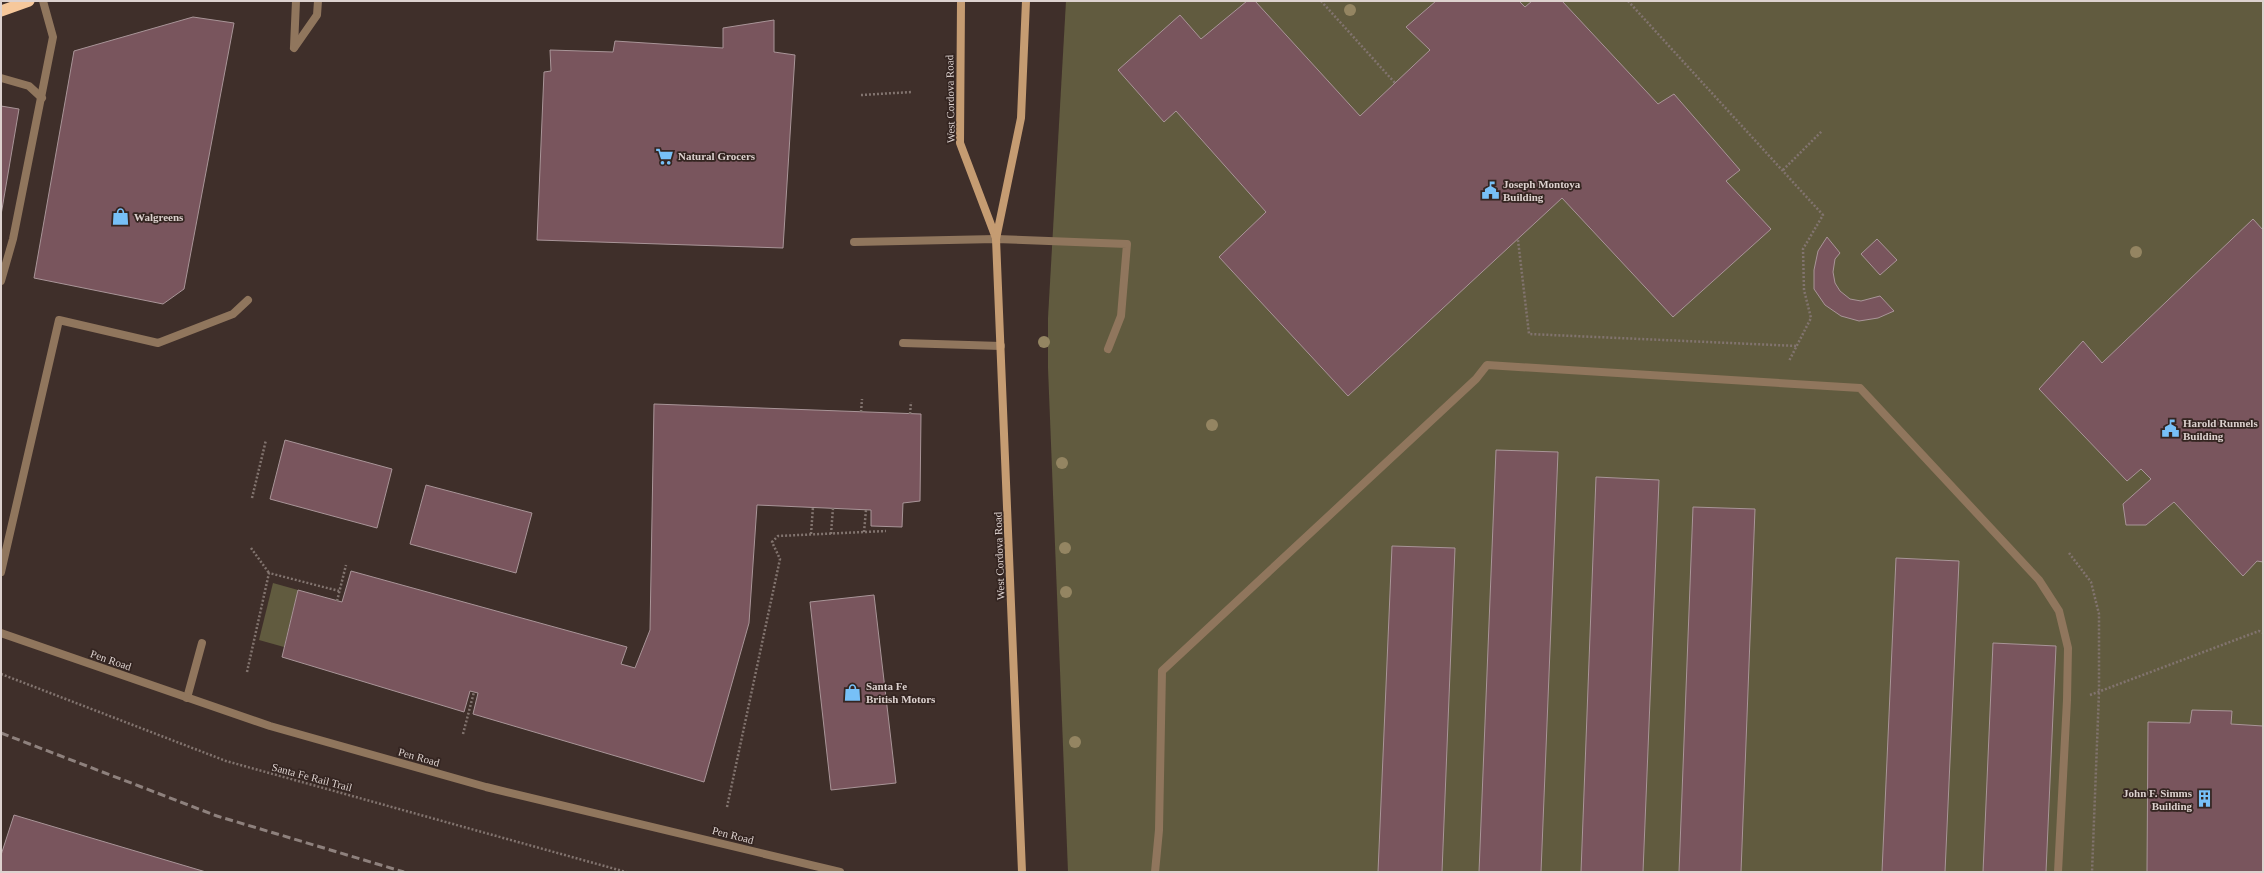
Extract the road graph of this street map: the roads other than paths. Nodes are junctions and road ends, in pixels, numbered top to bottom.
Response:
1 (29, 1) edge
2 (42, 1) edge
3 (296, 1) edge
4 (318, 1) edge
5 (961, 1) edge
6 (1026, 1) edge
7 (1, 11) edge
8 (1, 78) edge
9 (42, 98) junction
10 (996, 239) junction
11 (854, 242) dead end
12 (1, 281) edge
13 (248, 300) dead end
14 (903, 343) dead end
15 (1001, 346) junction
16 (1108, 349) dead end
17 (1, 572) edge
18 (1, 633) edge
19 (202, 643) dead end
20 (187, 698) junction
21 (840, 872) edge
22 (1022, 872) edge
23 (1155, 872) edge
24 (2058, 872) edge

1 - 7 highway
2 - 9 street
3 - 4 street
5 - 10 main road, West Cordova Road
6 - 10 main road, West Cordova Road
8 - 9 street
9 - 12 street
10 - 11 street
10 - 15 main road, West Cordova Road
10 - 16 street
13 - 17 street
14 - 15 street
15 - 22 main road, West Cordova Road
18 - 20 street, Pen Road
19 - 20 street
20 - 21 street, Pen Road
23 - 24 street

